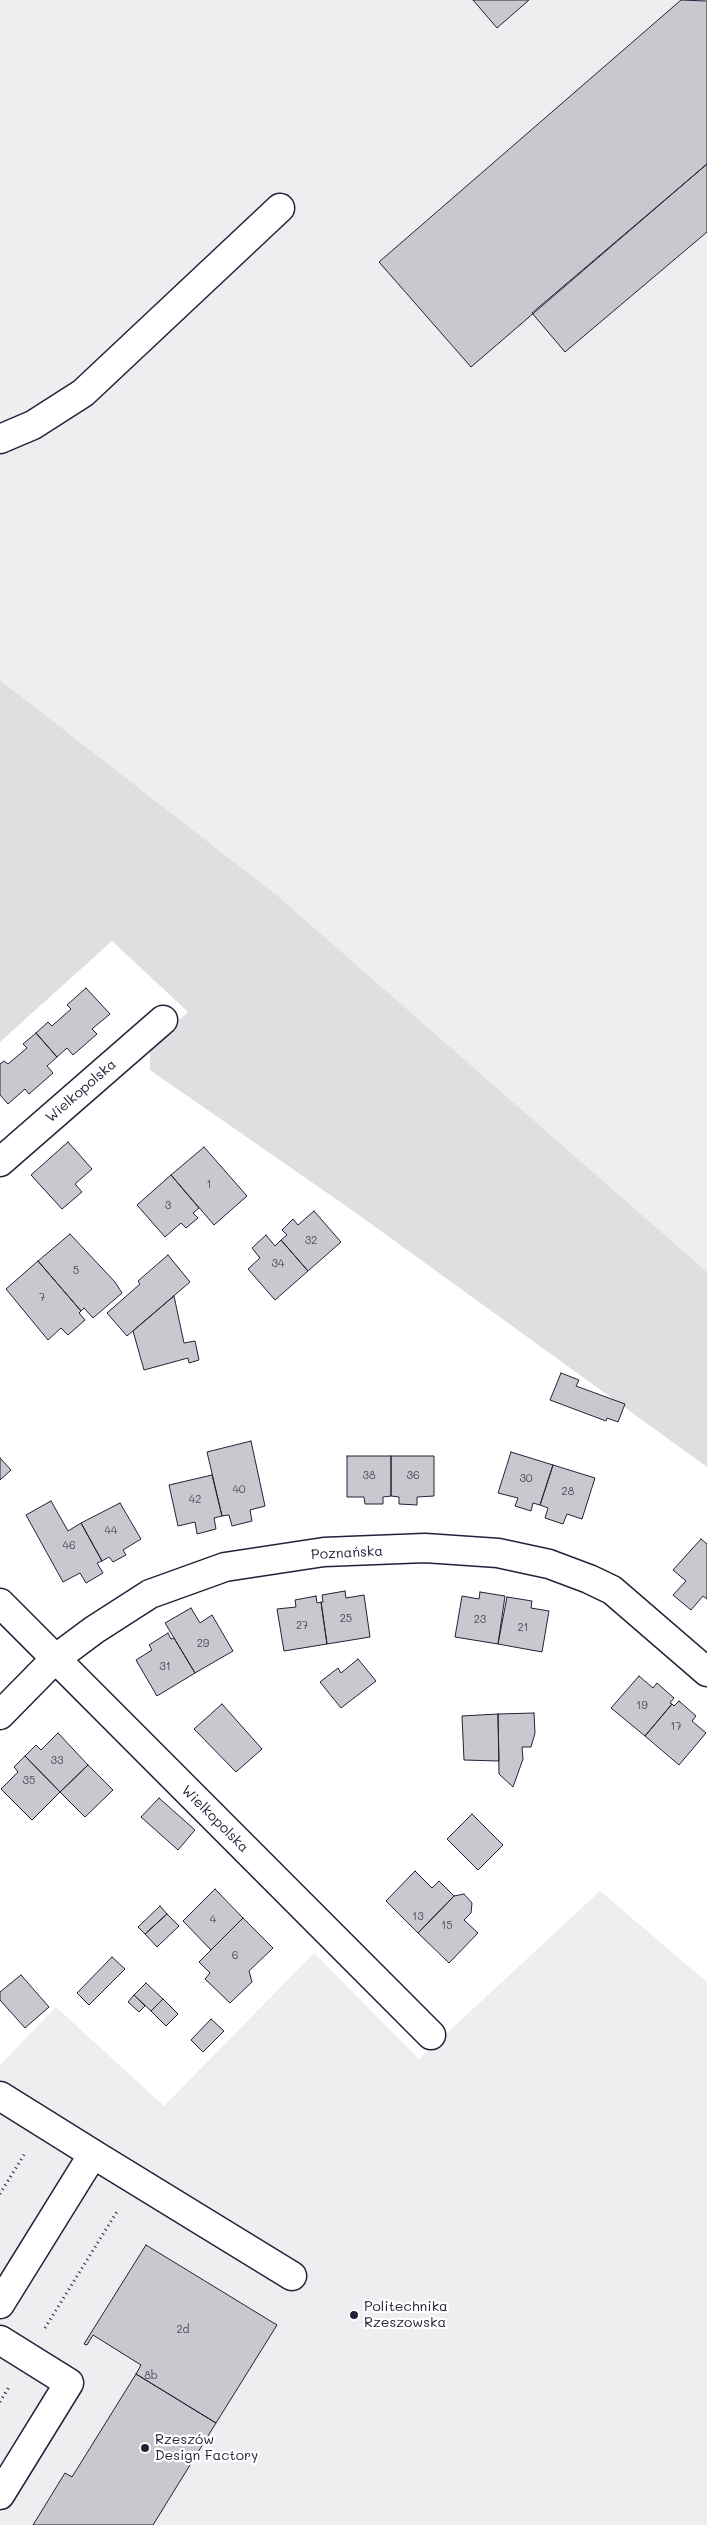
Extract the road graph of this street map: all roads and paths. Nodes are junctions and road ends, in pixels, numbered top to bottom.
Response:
1 (280, 208) dead end
2 (0, 439) edge
3 (163, 1020) dead end
4 (0, 1162) edge
5 (0, 1604) edge
6 (55, 1659) junction
7 (707, 1672) edge
8 (0, 1715) edge
9 (430, 2035) dead end
10 (0, 2096) edge
11 (25, 2153) dead end
12 (92, 2154) junction
13 (0, 2194) edge
14 (118, 2209) dead end
15 (292, 2276) dead end
16 (0, 2304) edge
17 (0, 2340) edge
18 (28, 2357) junction
19 (0, 2402) edge
20 (0, 2495) edge

1 - 2 street
3 - 4 street, Wielkopolska
5 - 6 street, Wielkopolska
6 - 7 street, Poznańska
6 - 8 street, Poznańska
6 - 9 street, Wielkopolska
10 - 12 street
11 - 13 path
12 - 15 street
12 - 16 street
14 - 18 path
17 - 18 street
18 - 19 path
18 - 20 street

